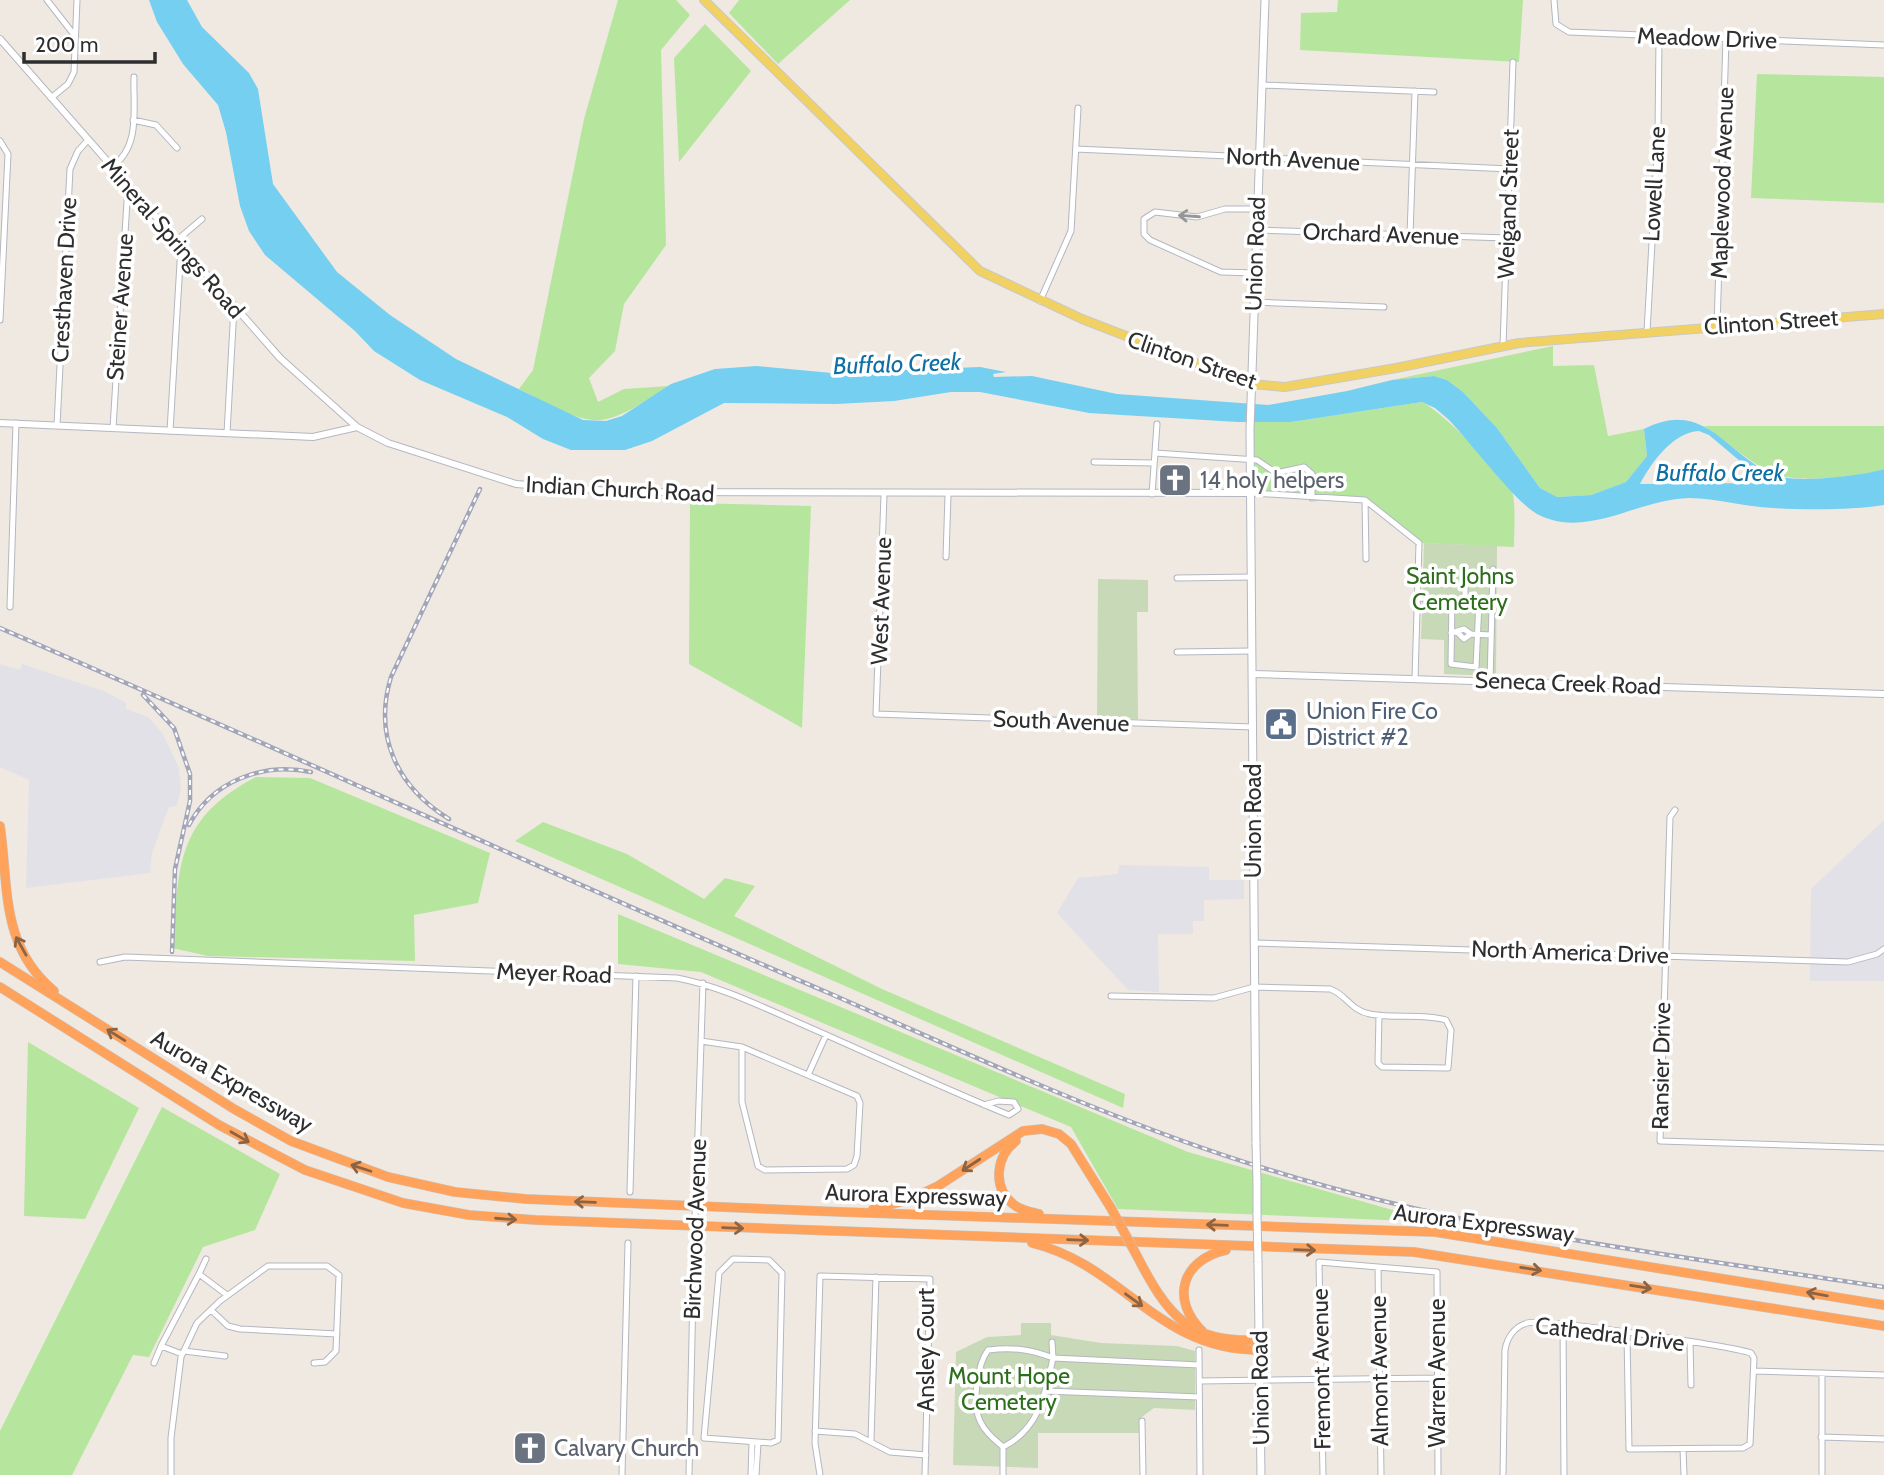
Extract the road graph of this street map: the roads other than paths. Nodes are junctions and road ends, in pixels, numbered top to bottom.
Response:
1 (47, 0) edge
2 (77, 0) edge
3 (704, 0) edge
4 (1265, 0) edge
5 (1554, 0) edge
6 (1660, 36) junction
7 (0, 39) edge
8 (1726, 39) junction
9 (75, 40) junction
10 (1884, 45) edge
11 (1513, 62) dead end
12 (134, 77) dead end
13 (1262, 85) junction
14 (1415, 91) junction
15 (1434, 92) dead end
16 (51, 98) junction
17 (1078, 108) dead end
18 (133, 120) junction
19 (89, 140) junction
20 (0, 141) edge
21 (177, 148) dead end
22 (1076, 149) junction
23 (1259, 157) junction
24 (1413, 164) junction
25 (112, 167) junction
26 (1510, 169) junction
27 (128, 185) junction
28 (3, 206) edge
29 (1256, 209) junction
30 (202, 219) dead end
31 (1256, 230) junction
32 (1410, 235) junction
33 (1507, 238) junction
34 (178, 244) junction
35 (1, 270) edge
36 (1254, 273) junction
37 (1040, 301) junction
38 (1253, 302) junction
39 (234, 307) junction
40 (1384, 307) dead end
41 (1884, 314) edge
42 (0, 320) edge
43 (1717, 327) junction
44 (1647, 332) junction
45 (1503, 346) junction
46 (1252, 389) junction
47 (0, 423) edge
48 (16, 424) junction
49 (1157, 424) dead end
50 (57, 425) junction
51 (357, 427) junction
52 (113, 428) junction
53 (170, 431) junction
54 (227, 433) junction
55 (1155, 453) junction
56 (1251, 460) junction
57 (1094, 462) dead end
58 (1154, 463) junction
59 (1252, 493) junction
60 (1152, 494) junction
61 (884, 495) junction
62 (948, 495) junction
63 (1312, 498) junction
64 (1365, 500) junction
65 (946, 557) dead end
66 (1366, 559) dead end
67 (1252, 577) junction
68 (1177, 578) dead end
69 (1417, 598) junction
70 (1452, 600) junction
71 (1465, 600) junction
72 (10, 607) dead end
73 (1454, 633) junction
74 (1479, 634) junction
75 (1491, 635) junction
76 (1252, 651) junction
77 (1177, 652) dead end
78 (1253, 674) junction
79 (1415, 679) junction
80 (1490, 681) junction
81 (1884, 694) edge
82 (877, 707) joint
83 (1253, 727) junction
84 (1675, 810) dead end
85 (0, 826) edge
86 (1254, 943) junction
87 (1884, 949) edge
88 (1664, 954) junction
89 (100, 961) dead end
90 (0, 962) edge
91 (636, 976) junction
92 (703, 983) junction
93 (0, 987) edge
94 (1254, 987) junction
95 (1111, 996) dead end
96 (83, 1014) junction
97 (1379, 1015) junction
98 (826, 1035) junction
99 (702, 1041) junction
100 (741, 1047) junction
101 (808, 1075) junction
102 (984, 1105) junction
103 (1884, 1148) edge
104 (630, 1192) dead end
105 (1108, 1208) junction
106 (843, 1213) junction
107 (1054, 1218) junction
108 (1009, 1238) junction
109 (628, 1243) dead end
110 (1239, 1247) junction
111 (1133, 1256) junction
112 (206, 1259) dead end
113 (1378, 1267) junction
114 (199, 1274) junction
115 (876, 1277) junction
116 (228, 1295) junction
117 (1884, 1305) edge
118 (211, 1310) junction
119 (1563, 1324) junction
120 (1884, 1326) edge
121 (1184, 1333) junction
122 (337, 1334) junction
123 (1627, 1334) junction
124 (1207, 1336) junction
125 (1052, 1342) dead end
126 (1690, 1343) junction
127 (1259, 1345) junction
128 (160, 1346) junction
129 (1199, 1350) dead end
130 (183, 1353) junction
131 (225, 1356) dead end
132 (1053, 1358) junction
133 (154, 1363) dead end
134 (314, 1363) dead end
135 (1199, 1365) junction
136 (1754, 1371) junction
137 (1822, 1373) junction
138 (1884, 1375) edge
139 (1437, 1378) junction
140 (1379, 1379) junction
141 (1322, 1380) junction
142 (1199, 1381) junction
143 (1260, 1381) junction
144 (1691, 1385) dead end
145 (1046, 1391) junction
146 (1199, 1397) junction
147 (1142, 1421) dead end
148 (816, 1431) junction
149 (1821, 1437) junction
150 (1884, 1439) edge
151 (871, 1440) junction
152 (755, 1443) junction
153 (1003, 1447) junction
154 (1683, 1449) junction
155 (926, 1455) junction
156 (171, 1475) edge
157 (622, 1475) edge
158 (689, 1475) edge
159 (751, 1475) edge
160 (756, 1475) edge
161 (820, 1475) edge
162 (925, 1475) edge
163 (1003, 1475) edge
164 (1143, 1475) edge
165 (1200, 1475) edge
166 (1261, 1475) edge
167 (1323, 1475) edge
168 (1381, 1475) edge
169 (1438, 1475) edge
170 (1503, 1475) edge
171 (1564, 1475) edge
172 (1684, 1475) edge
173 (1822, 1475) edge

1 - 9 street
2 - 9 street
3 - 37 main road, Clinton Street
4 - 13 main road, Union Road
5 - 6 street, Meadow Drive
6 - 8 street, Meadow Drive
6 - 44 street, Lowell Lane
7 - 16 street, Mineral Springs Road
8 - 10 street, Meadow Drive
8 - 43 street, Maplewood Avenue
9 - 16 street
11 - 26 street, Weigand Street
12 - 18 street
13 - 14 street
13 - 23 main road, Union Road
14 - 15 street
14 - 24 street
16 - 19 street, Mineral Springs Road
17 - 22 street
18 - 21 street
18 - 25 street
19 - 25 street, Mineral Springs Road
19 - 50 street, Cresthaven Drive
20 - 28 street
22 - 23 street, North Avenue
22 - 37 street
23 - 24 street, North Avenue
23 - 29 main road, Union Road
24 - 26 street, North Avenue
24 - 32 street
25 - 27 street, Mineral Springs Road
26 - 33 street, Weigand Street
27 - 34 street, Mineral Springs Road
27 - 52 street, Steiner Avenue
28 - 35 street
29 - 31 main road, Union Road
29 -> 36 street
30 - 34 street
31 - 32 street, Orchard Avenue
31 - 36 main road, Union Road
32 - 33 street, Orchard Avenue
33 - 45 street, Weigand Street
34 - 39 street, Mineral Springs Road
34 - 53 street
35 - 42 street
36 - 38 main road, Union Road
37 - 46 main road, Clinton Street
38 - 40 street
38 - 46 main road, Union Road
39 - 51 street, Mineral Springs Road
39 - 54 street
41 - 43 main road, Clinton Street
43 - 44 main road, Clinton Street
44 - 45 main road, Clinton Street
45 - 46 main road, Clinton Street
46 - 56 main road, Union Road
47 - 48 street
48 - 50 street
48 - 72 street
49 - 55 street
50 - 52 street
51 - 54 street
51 - 61 street, Indian Church Road
52 - 53 street
53 - 54 street
55 - 56 street
55 - 58 street
56 - 59 main road, Union Road
56 - 63 street
57 - 58 street
58 - 60 street
59 - 60 street, Indian Church Road
59 - 63 street
59 - 67 main road, Union Road
60 - 62 street, Indian Church Road
61 - 62 street, Indian Church Road
61 - 82 street, West Avenue
62 - 65 street
63 - 64 street
64 - 66 street
64 - 69 street
67 - 68 street
67 - 76 main road, Union Road
69 - 70 street
69 - 79 street
70 - 71 street
70 - 73 street
71 - 74 street
71 - 75 street
73 - 74 street
73 - 74 street
74 - 75 street
75 - 80 street
76 - 77 street
76 - 78 main road, Union Road
78 - 79 street, Seneca Creek Road
78 - 83 main road, Union Road
79 - 80 street, Seneca Creek Road
80 - 81 street, Seneca Creek Road
82 - 83 street, South Avenue
83 - 86 main road, Union Road
84 - 88 street, Ransier Drive
96 -> 85 highway
86 - 88 street, North America Drive
86 - 94 main road, Union Road
87 - 88 street, North America Drive
88 - 103 street, Ransier Drive
89 - 91 street, Meyer Road
90 - 96 highway, Aurora Expressway
91 - 92 street, Meyer Road
91 - 104 street
92 - 98 street, Meyer Road
92 - 99 street, Birchwood Avenue
93 -> 108 highway, Aurora Expressway
94 - 95 street
94 - 97 street
94 - 127 main road, Union Road, bridge
106 -> 96 highway, Aurora Expressway
97 - 97 street
98 - 101 street
98 - 102 street, Meyer Road
99 - 100 street
99 - 158 street, Birchwood Avenue, bridge
100 - 101 street
100 - 101 street
102 - 102 street, Meyer Road
105 -> 106 highway
105 - 107 highway
105 - 111 highway, bridge
106 - 107 highway, Aurora Expressway
117 -> 107 highway, Aurora Expressway
108 -> 110 highway, Aurora Expressway
108 -> 121 highway
109 - 157 street
110 -> 120 highway, Aurora Expressway
110 - 124 highway
111 - 121 highway
111 - 124 highway
112 - 114 street
113 - 139 street, Warren Avenue
113 - 140 street, Almont Avenue
113 - 141 street, Fremont Avenue
114 - 116 street
114 - 128 street
115 - 148 street, Ansley Court
115 - 151 street
115 - 155 street, Ansley Court
116 - 118 street
116 - 122 street
118 - 122 street
118 - 130 street
119 - 123 street, Cathedral Drive
119 - 170 street, Cathedral Drive
119 - 171 street
121 - 127 highway
122 - 134 street
123 - 126 street, Cathedral Drive
123 - 154 street
124 - 127 highway
125 - 132 street
126 - 136 street, Cathedral Drive
126 - 144 street
127 - 143 main road, Union Road
128 - 130 street
128 - 133 street
129 - 135 street
130 - 131 street
130 - 156 street
132 - 135 street
132 - 145 street
132 - 153 street
135 - 142 street
136 - 137 street
136 - 154 street
137 - 138 street
137 - 149 street
139 - 140 street
139 - 169 street, Warren Avenue
140 - 141 street
140 - 168 street, Almont Avenue
141 - 143 street
141 - 167 street, Fremont Avenue
142 - 143 street
142 - 146 street
143 - 166 main road, Union Road
145 - 146 street
145 - 153 street
146 - 165 street
147 - 164 street
148 - 151 street
148 - 161 street, Ansley Court
149 - 150 street
149 - 173 street
151 - 155 street
152 - 152 street
152 - 159 street
152 - 160 street
153 - 163 street
154 - 172 street
155 - 162 street, Ansley Court

